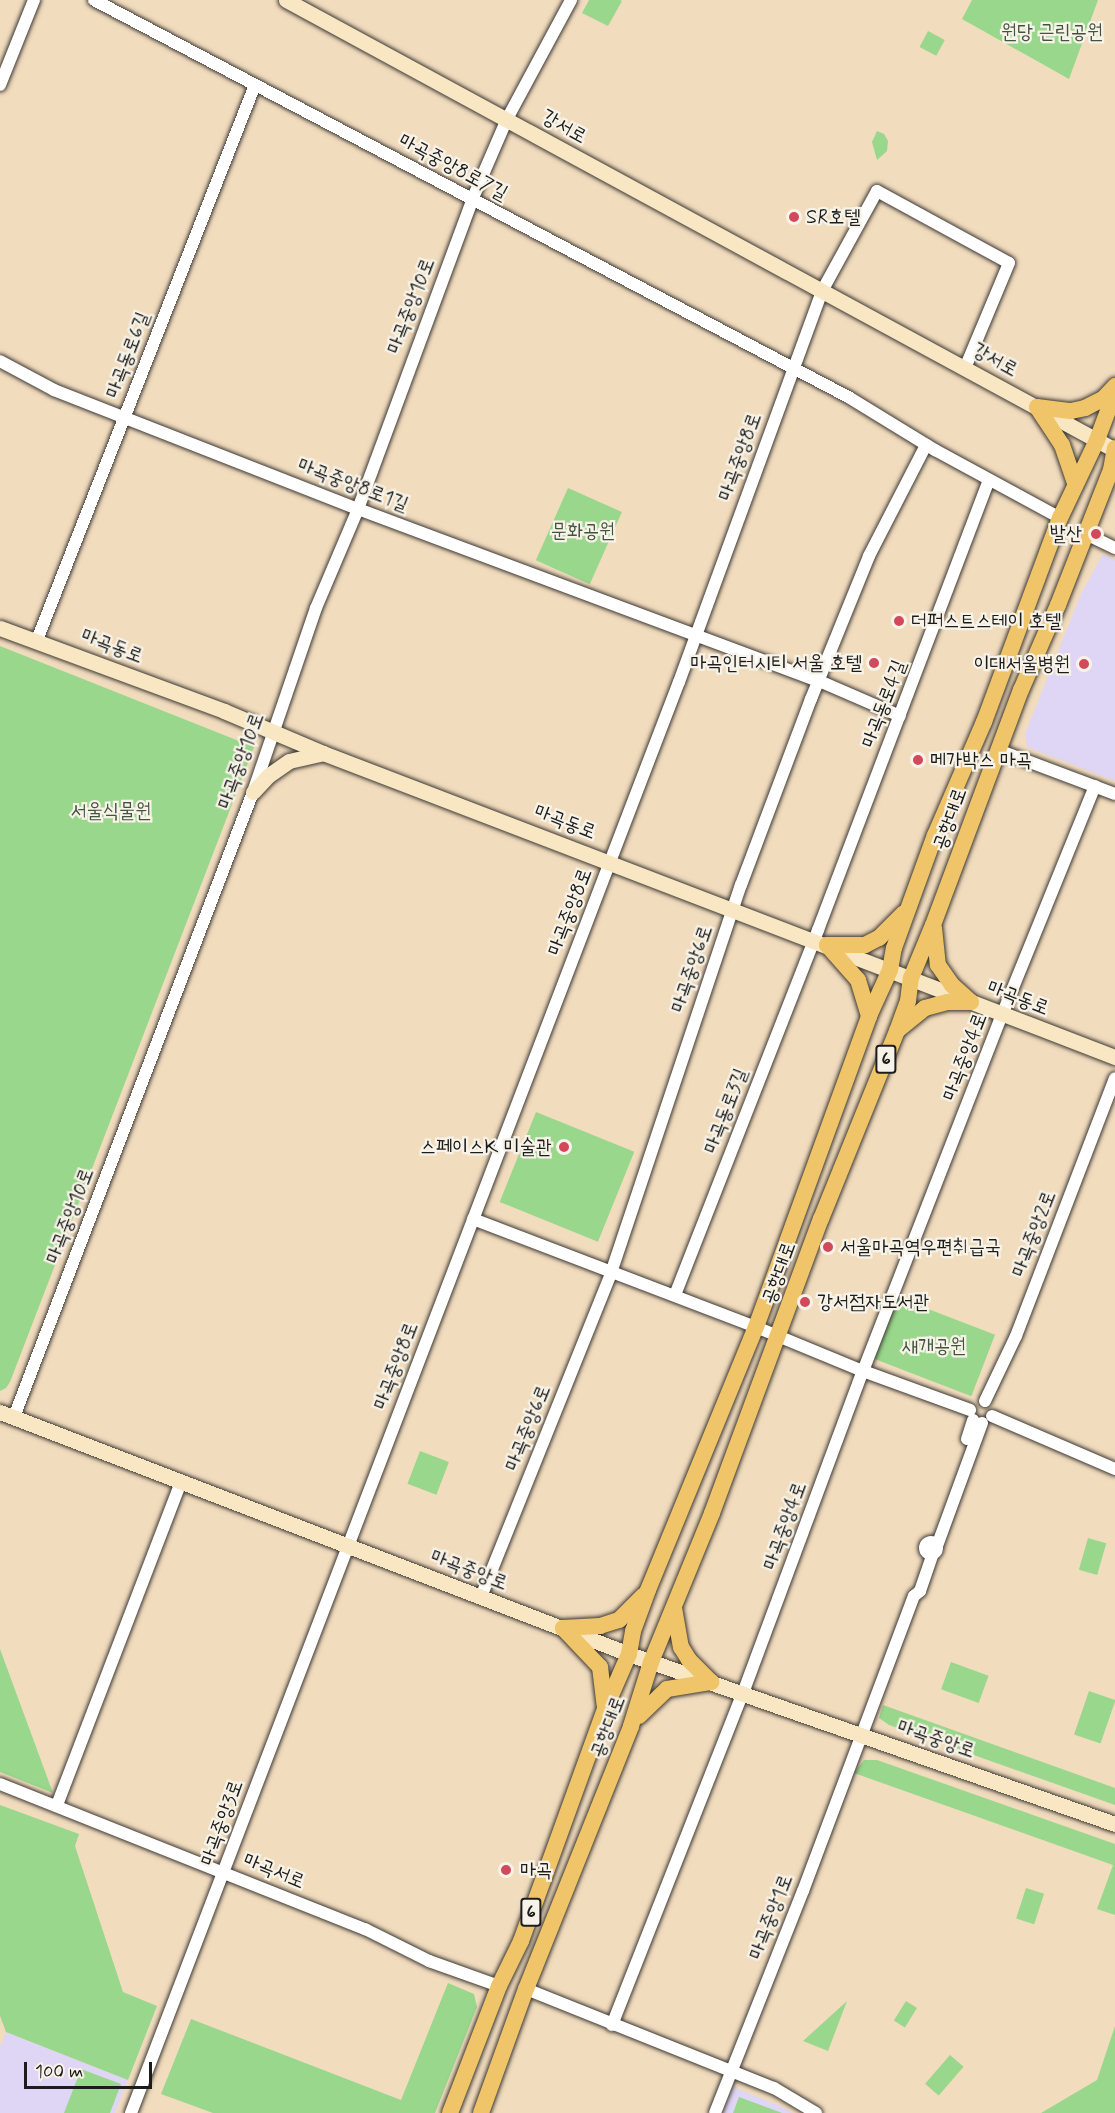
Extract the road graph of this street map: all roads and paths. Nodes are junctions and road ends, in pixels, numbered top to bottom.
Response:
1 (34, 0) edge
2 (94, 0) edge
3 (286, 0) edge
4 (571, 0) edge
5 (0, 85) edge
6 (255, 85) junction
7 (507, 119) junction
8 (472, 200) junction
9 (822, 291) junction
10 (0, 361) edge
11 (965, 368) junction
12 (793, 369) junction
13 (1115, 386) edge
14 (1115, 392) edge
15 (1037, 407) junction
16 (125, 416) junction
17 (1097, 440) junction
18 (926, 445) junction
19 (1115, 449) edge
20 (989, 481) junction
21 (1076, 483) junction
22 (1107, 493) edge
23 (358, 509) junction
24 (1060, 518) junction
25 (1084, 533) junction
26 (1115, 548) edge
27 (0, 628) edge
28 (696, 635) junction
29 (37, 640) junction
30 (819, 681) junction
31 (900, 716) junction
32 (273, 732) junction
33 (998, 750) junction
34 (323, 753) junction
35 (1095, 786) junction
36 (253, 792) junction
37 (1115, 794) edge
38 (610, 861) junction
39 (909, 908) junction
40 (732, 911) junction
41 (933, 925) junction
42 (820, 943) junction
43 (890, 970) junction
44 (911, 978) junction
45 (971, 1002) junction
46 (1002, 1015) junction
47 (869, 1016) junction
48 (897, 1031) junction
49 (1115, 1057) edge
50 (1115, 1078) edge
51 (473, 1219) junction
52 (611, 1273) junction
53 (675, 1295) junction
54 (756, 1327) junction
55 (779, 1336) junction
56 (863, 1371) junction
57 (7, 1415) edge
58 (979, 1417) junction
59 (1115, 1469) edge
60 (181, 1482) junction
61 (349, 1546) junction
62 (648, 1590) junction
63 (482, 1597) junction
64 (674, 1608) junction
65 (563, 1628) junction
66 (629, 1654) junction
67 (651, 1662) junction
68 (711, 1682) junction
69 (743, 1693) junction
70 (605, 1708) junction
71 (632, 1726) junction
72 (862, 1735) junction
73 (0, 1784) edge
74 (57, 1805) junction
75 (1115, 1824) edge
76 (225, 1873) junction
77 (499, 1986) junction
78 (526, 1989) junction
79 (612, 2025) junction
80 (732, 2072) junction
81 (131, 2113) edge
82 (450, 2113) edge
83 (481, 2113) edge
84 (715, 2113) edge
85 (816, 2113) edge

1 - 5 street
2 - 6 street, 마곡중앙8로7길
3 - 7 main road, 강서로
4 - 7 street, 마곡중앙10로
6 - 8 street, 마곡중앙8로7길
6 - 16 street, 마곡동로6길
7 - 8 street, 마곡중앙10로
7 - 9 main road, 강서로
8 - 12 street, 마곡중앙8로7길
8 - 23 street, 마곡중앙10로
9 - 11 main road, 강서로
9 - 11 street
9 - 12 street, 마곡중앙8로
10 - 16 street, 마곡중앙8로1길
11 - 15 main road, 강서로
12 - 18 street
12 - 28 street, 마곡중앙8로
13 - 15 main road
14 - 17 main road, 공항대로 / 6
15 - 17 main road, 강서로
15 - 21 main road
16 - 23 street, 마곡중앙8로1길
16 - 29 street, 마곡동로6길
17 - 19 main road, 강서로
17 - 21 main road, 공항대로 / 6
18 - 20 street
18 - 30 street, 마곡중앙6로
19 - 22 main road, 공항대로 / 6
20 - 24 street
20 - 31 street, 마곡동로4길
21 - 24 main road, 공항대로 / 6
22 - 25 main road, 공항대로 / 6
23 - 28 street, 마곡중앙8로1길
23 - 32 street, 마곡중앙10로
24 - 39 main road, 공항대로 / 6
25 - 26 street
25 - 33 main road, 공항대로 / 6
27 - 29 main road, 마곡동로
28 - 30 street
28 - 38 street, 마곡중앙8로
29 - 32 main road, 마곡동로
30 - 31 street
30 - 40 street, 마곡중앙6로
31 - 42 street, 마곡동로4길
32 - 34 main road, 마곡동로
32 - 36 street, 마곡중앙10로
33 - 35 street
33 - 41 main road, 공항대로 / 6
34 - 36 main road
34 - 38 main road, 마곡동로
35 - 37 street
35 - 46 street, 마곡중앙4로
36 - 57 street, 마곡중앙10로
38 - 40 main road, 마곡동로
38 - 51 street, 마곡중앙8로
39 - 42 main road
39 - 43 main road, 공항대로 / 6
40 - 42 main road, 마곡동로
40 - 52 street, 마곡중앙6로
41 - 44 main road, 공항대로 / 6
41 - 45 main road
42 - 43 main road, 마곡동로
42 - 47 main road
42 - 53 street, 마곡동로3길
43 - 44 main road, 마곡동로
43 - 47 main road, 공항대로 / 6
44 - 45 main road, 마곡동로
44 - 48 main road, 공항대로 / 6
45 - 46 main road, 마곡동로
45 - 48 main road
46 - 49 main road, 마곡동로
46 - 56 street, 마곡중앙4로
47 - 54 main road, 공항대로 / 6
48 - 55 main road, 공항대로 / 6
50 - 58 street, 마곡중앙2로
51 - 52 street
51 - 61 street, 마곡중앙8로
52 - 53 street
52 - 63 street, 마곡중앙6로
53 - 54 street
54 - 55 street
54 - 62 main road, 공항대로 / 6
55 - 56 street
55 - 64 main road, 공항대로 / 6
56 - 58 street
56 - 69 street, 마곡중앙4로
57 - 60 main road, 마곡중앙로
58 - 59 street
58 - 72 street
60 - 61 main road, 마곡중앙로
60 - 74 street
61 - 63 main road, 마곡중앙로
61 - 76 street, 마곡중앙3로
62 - 65 main road
62 - 66 main road, 공항대로 / 6
63 - 65 main road, 마곡중앙로
64 - 67 main road, 공항대로 / 6
64 - 68 main road
65 - 66 main road, 마곡중앙로
65 - 70 main road
66 - 67 main road, 마곡중앙로
66 - 70 main road, 공항대로 / 6
67 - 68 main road, 마곡중앙로
67 - 71 main road, 공항대로 / 6
68 - 69 main road, 마곡중앙로
68 - 71 main road
69 - 72 main road, 마곡중앙로
69 - 79 street
70 - 77 main road, 공항대로 / 6
71 - 78 main road, 공항대로 / 6
72 - 75 main road, 마곡중앙로
72 - 80 street, 마곡중앙1로
73 - 74 street, 마곡서로
74 - 76 street, 마곡서로
76 - 77 street, 마곡서로
76 - 81 street, 마곡중앙3로
77 - 82 main road, 공항대로 / 6
78 - 79 street
78 - 83 main road, 공항대로 / 6
79 - 80 street
80 - 84 street, 마곡중앙1로
80 - 85 street

